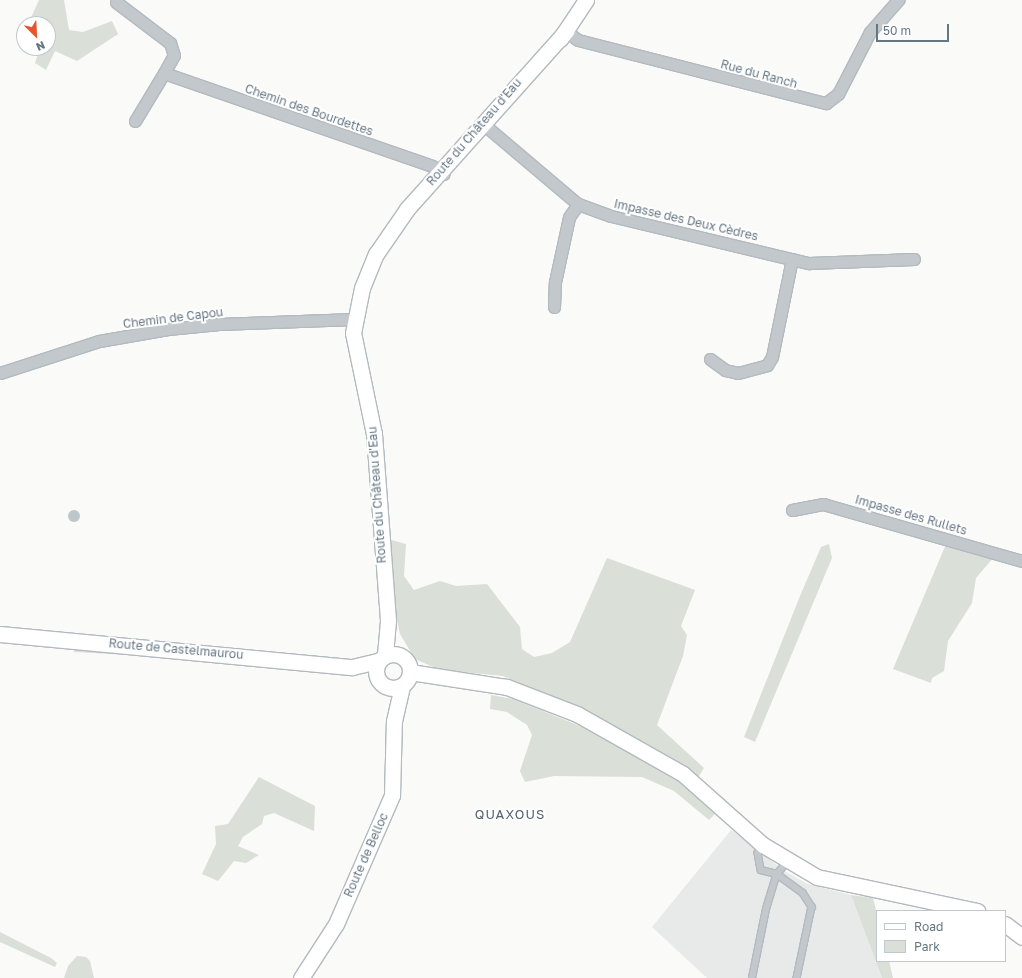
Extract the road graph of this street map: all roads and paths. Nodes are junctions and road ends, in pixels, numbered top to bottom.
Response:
1 (586, 0) edge
2 (898, 0) edge
3 (116, 2) dead end
4 (566, 31) junction
5 (164, 73) junction
6 (135, 121) dead end
7 (484, 124) junction
8 (442, 172) junction
9 (578, 204) junction
10 (792, 259) junction
11 (914, 259) dead end
12 (554, 307) dead end
13 (354, 319) junction
14 (710, 359) dead end
15 (0, 373) edge
16 (792, 510) dead end
17 (1022, 561) edge
18 (0, 634) edge
19 (388, 657) junction
20 (352, 667) junction
21 (410, 672) junction
22 (381, 682) junction
23 (402, 686) junction
24 (394, 721) junction
25 (763, 845) junction
26 (787, 862) junction
27 (778, 874) junction
28 (973, 910) edge
29 (1006, 925) edge
30 (1022, 937) edge
31 (301, 978) edge
32 (752, 978) edge
33 (797, 978) edge

1 - 4 street, Route du Château d'Eau
2 - 4 street, Rue du Ranch
3 - 5 street
4 - 7 street, Route du Château d'Eau
5 - 6 street
5 - 8 street, Chemin des Bourdettes
7 - 8 street, Route du Château d'Eau
7 - 9 street, Impasse des Deux Cèdres
8 - 13 street, Route du Château d'Eau
9 - 10 street, Impasse des Deux Cèdres
9 - 12 street
10 - 11 street, Impasse des Deux Cèdres
10 - 14 street
13 - 15 street, Chemin de Capou
13 - 19 street, Route du Château d'Eau
16 - 17 street, Impasse des Rullets
18 - 20 street, Route de Castelmaurou
19 - 20 street, Route de Castelmaurou
19 - 21 street
19 - 22 street, Route de Belloc
20 - 22 street, Route de Castelmaurou
21 - 23 street, Route de Belloc
21 - 25 street
22 - 23 street
22 - 24 street, Route de Belloc
23 - 24 street, Route de Belloc
24 - 31 street, Route de Belloc
25 - 26 street
25 - 27 lane
26 - 27 lane
26 - 28 street
27 - 32 lane
27 - 33 lane
29 - 30 street

